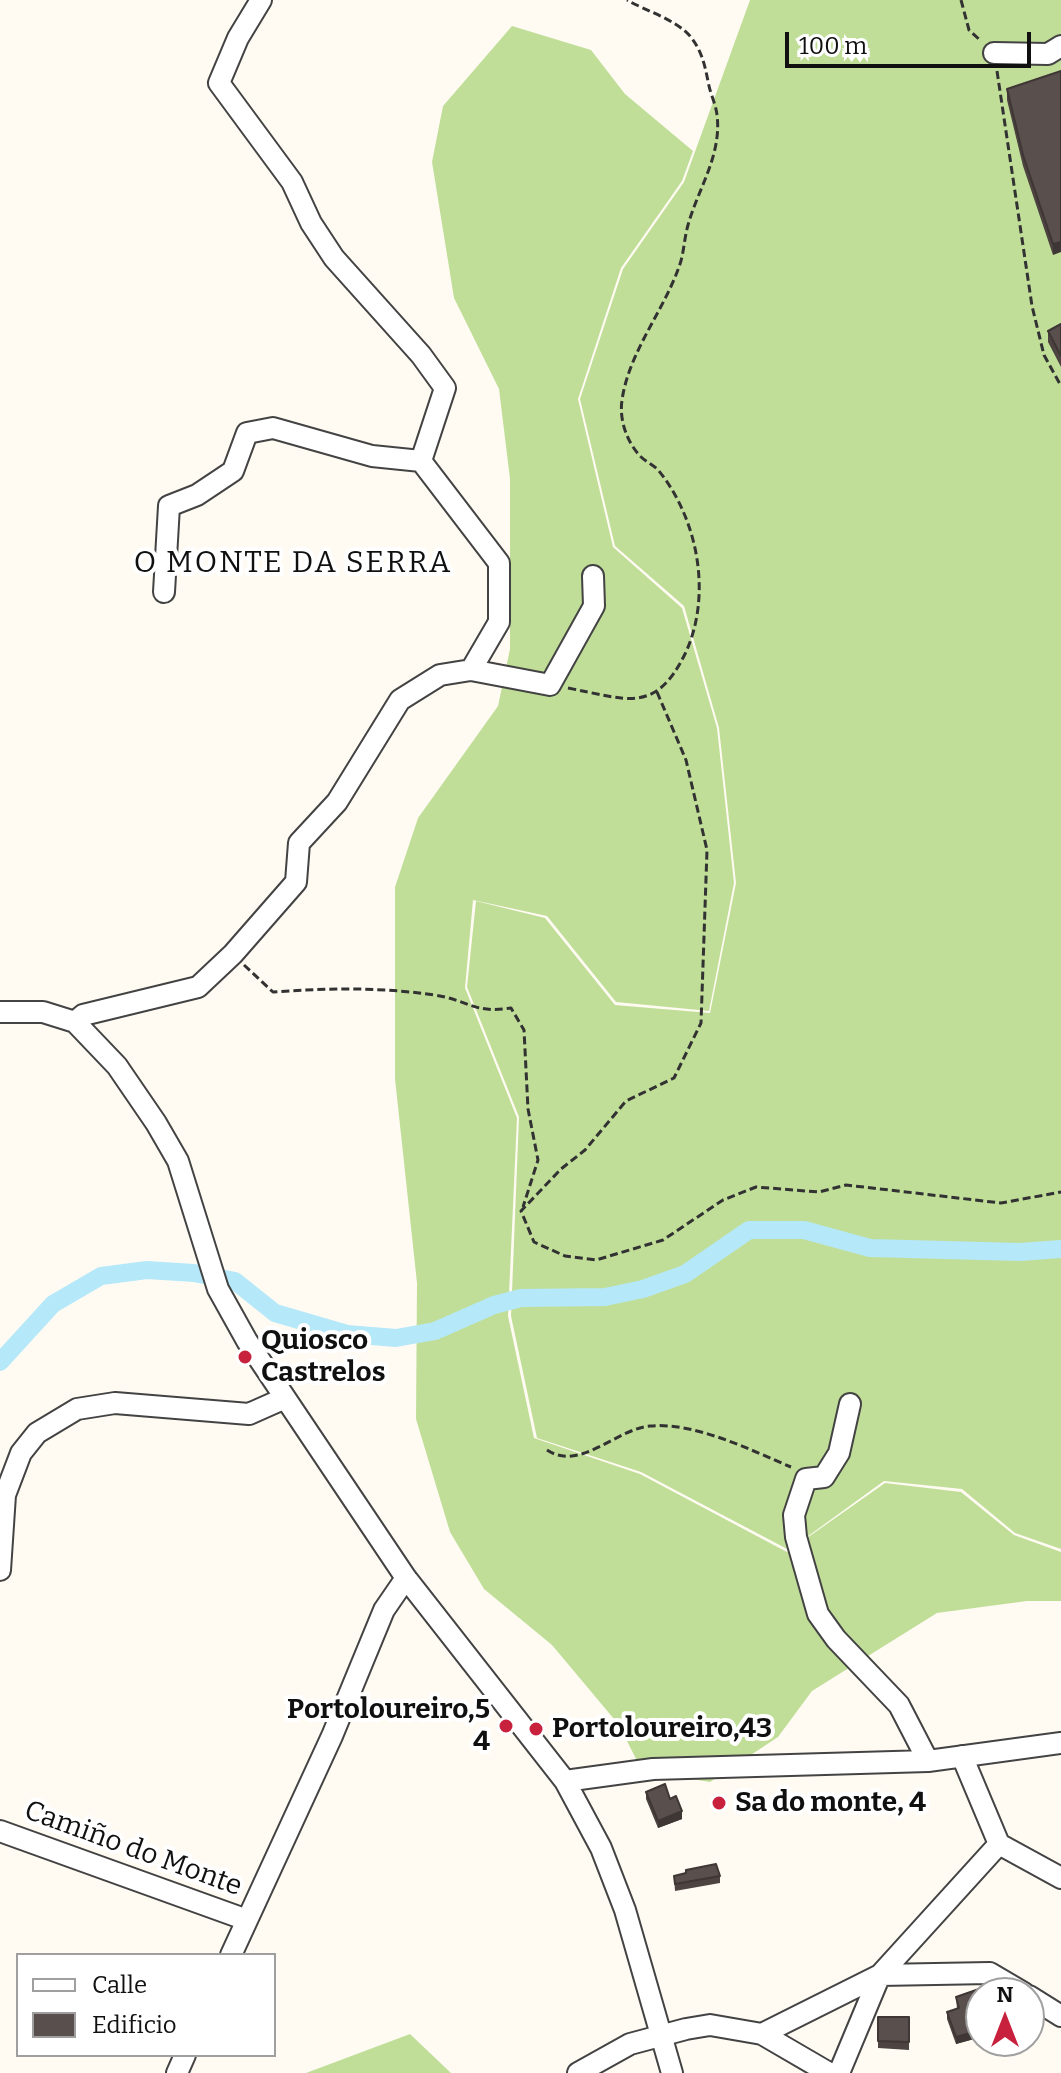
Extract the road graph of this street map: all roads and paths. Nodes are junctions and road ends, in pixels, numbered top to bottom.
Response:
1 (261, 0) edge
2 (627, 0) edge
3 (961, 0) edge
4 (1061, 46) edge
5 (994, 53) junction
6 (1061, 386) edge
7 (421, 461) junction
8 (593, 576) dead end
9 (164, 592) dead end
10 (471, 670) junction
11 (550, 685) junction
12 (657, 692) junction
13 (233, 954) junction
14 (0, 1012) edge
15 (75, 1022) junction
16 (1061, 1192) edge
17 (521, 1211) junction
18 (285, 1398) junction
19 (850, 1404) dead end
20 (547, 1450) dead end
21 (806, 1479) junction
22 (0, 1570) edge
23 (406, 1578) junction
24 (1061, 1743) edge
25 (962, 1756) junction
26 (928, 1761) junction
27 (565, 1781) junction
28 (0, 1831) edge
29 (999, 1844) junction
30 (1061, 1878) edge
31 (247, 1920) junction
32 (232, 1953) edge
33 (880, 1975) junction
34 (997, 1977) edge
35 (762, 2034) junction
36 (664, 2037) junction
37 (578, 2073) edge
38 (672, 2073) edge
39 (829, 2073) edge
40 (839, 2073) edge

1 - 7 street
2 - 12 path
3 - 5 path
4 - 5 street
5 - 6 path
7 - 9 street
7 - 10 street
8 - 11 street
10 - 11 street
10 - 13 street
11 - 12 path
12 - 17 path
13 - 15 street
13 - 17 path
14 - 15 street
15 - 18 street
16 - 17 path
18 - 22 street
18 - 23 street
19 - 21 street
20 - 21 path
21 - 26 street
23 - 27 street
23 - 31 street, Camiño do Monte
24 - 25 street
25 - 26 street
25 - 29 street
26 - 27 street
27 - 36 street
28 - 31 street, Camiño do Monte
29 - 30 street
29 - 33 street
31 - 32 street, Camiño do Monte
33 - 34 street
33 - 35 street
33 - 40 street
35 - 36 street
35 - 39 street
36 - 37 street
36 - 38 street

